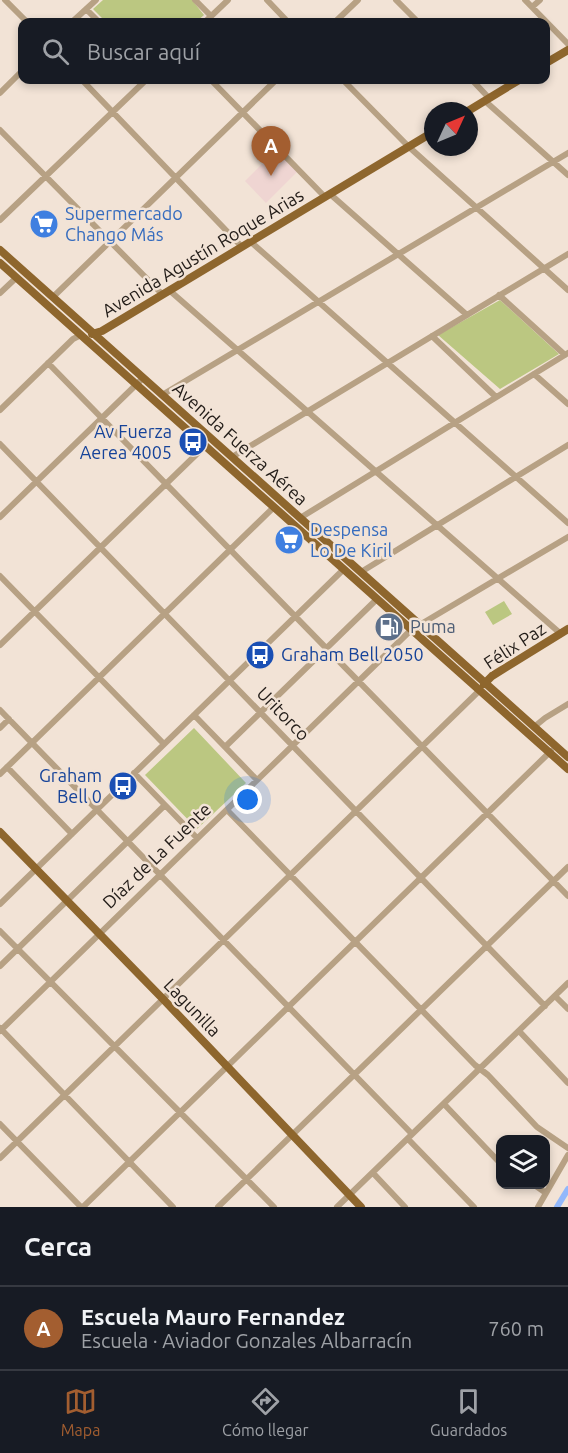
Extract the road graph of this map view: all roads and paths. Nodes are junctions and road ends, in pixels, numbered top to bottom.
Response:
1 (5, 0) edge
2 (96, 0) edge
3 (195, 0) edge
4 (228, 0) edge
5 (267, 0) edge
6 (358, 0) edge
7 (396, 0) edge
8 (525, 0) edge
9 (540, 0) edge
10 (532, 7) junction
11 (86, 9) junction
12 (211, 16) joint
13 (23, 18) edge
14 (76, 18) edge
15 (95, 18) edge
16 (284, 18) edge
17 (339, 18) edge
18 (414, 18) edge
19 (543, 18) edge
20 (550, 26) edge
21 (568, 44) edge
22 (568, 50) edge
23 (550, 61) edge
24 (18, 75) edge
25 (85, 84) edge
26 (142, 84) edge
27 (215, 84) edge
28 (272, 84) edge
29 (347, 84) edge
30 (475, 84) edge
31 (512, 84) edge
32 (0, 93) edge
33 (487, 99) junction
34 (478, 105) edge
35 (112, 111) junction
36 (242, 112) junction
37 (0, 130) edge
38 (424, 138) edge
39 (409, 147) junction
40 (568, 153) edge
41 (553, 162) junction
42 (568, 175) edge
43 (45, 177) junction
44 (175, 177) junction
45 (327, 196) junction
46 (476, 208) junction
47 (0, 220) edge
48 (109, 242) junction
49 (251, 242) junction
50 (242, 247) junction
51 (0, 250) edge
52 (568, 254) edge
53 (398, 256) junction
54 (0, 263) edge
55 (544, 268) junction
56 (16, 278) junction
57 (568, 290) edge
58 (165, 292) junction
59 (0, 293) edge
60 (499, 296) junction
61 (53, 297) junction
62 (319, 302) junction
63 (467, 315) junction
64 (94, 334) junction
65 (81, 335) junction
66 (432, 336) junction
67 (237, 350) junction
68 (566, 354) edge
69 (48, 363) junction
70 (388, 363) junction
71 (534, 374) junction
72 (143, 378) junction
73 (137, 385) junction
74 (162, 395) junction
75 (496, 397) junction
76 (0, 399) edge
77 (6, 404) junction
78 (568, 404) edge
79 (0, 410) edge
80 (307, 410) junction
81 (103, 417) junction
82 (454, 422) junction
83 (0, 444) edge
84 (568, 445) edge
85 (205, 446) junction
86 (232, 457) junction
87 (375, 470) junction
88 (516, 477) junction
89 (37, 481) junction
90 (167, 483) junction
91 (274, 507) junction
92 (0, 517) edge
93 (300, 518) junction
94 (568, 523) edge
95 (438, 525) junction
96 (568, 537) edge
97 (101, 547) junction
98 (231, 549) junction
99 (344, 569) junction
100 (361, 572) junction
101 (0, 576) edge
102 (498, 578) junction
103 (377, 599) junction
104 (34, 611) junction
105 (165, 614) junction
106 (296, 616) junction
107 (421, 625) junction
108 (411, 630) junction
109 (564, 631) edge
110 (0, 645) edge
111 (327, 648) junction
112 (99, 678) junction
113 (230, 680) junction
114 (359, 681) junction
115 (486, 682) junction
116 (480, 690) junction
117 (568, 704) edge
118 (0, 710) edge
119 (261, 712) junction
120 (194, 715) junction
121 (9, 719) junction
122 (534, 727) junction
123 (0, 728) edge
124 (32, 743) junction
125 (164, 744) junction
126 (293, 745) junction
127 (555, 746) junction
128 (225, 747) junction
129 (423, 747) junction
130 (550, 753) junction
131 (568, 757) edge
132 (8, 767) junction
133 (568, 769) edge
134 (134, 773) junction
135 (0, 774) edge
136 (257, 780) junction
137 (165, 805) junction
138 (97, 810) junction
139 (227, 810) junction
140 (357, 811) junction
141 (488, 813) junction
142 (0, 832) edge
143 (72, 834) junction
144 (197, 838) junction
145 (128, 842) junction
146 (568, 867) edge
147 (36, 869) junction
148 (160, 875) junction
149 (291, 875) junction
150 (421, 878) junction
151 (554, 881) junction
152 (568, 896) edge
153 (67, 901) junction
154 (0, 904) edge
155 (0, 931) edge
156 (99, 934) junction
157 (224, 940) junction
158 (355, 942) junction
159 (487, 946) junction
160 (18, 949) junction
161 (0, 966) edge
162 (50, 981) junction
163 (568, 983) edge
164 (555, 996) junction
165 (163, 999) junction
166 (545, 1006) junction
167 (288, 1007) junction
168 (568, 1009) edge
169 (421, 1010) junction
170 (0, 1029) edge
171 (519, 1031) junction
172 (115, 1046) junction
173 (227, 1067) junction
174 (480, 1069) junction
175 (354, 1075) junction
176 (568, 1083) edge
177 (64, 1095) junction
178 (444, 1104) junction
179 (180, 1113) junction
180 (0, 1124) edge
181 (292, 1135) junction
182 (410, 1137) junction
183 (17, 1141) junction
184 (568, 1148) edge
185 (568, 1155) edge
186 (496, 1157) edge
187 (0, 1158) edge
188 (130, 1162) junction
189 (373, 1173) junction
190 (246, 1179) junction
191 (539, 1189) edge
192 (546, 1193) junction
193 (350, 1195) junction
194 (82, 1207) edge
195 (173, 1207) edge
196 (218, 1207) edge
197 (274, 1207) edge
198 (337, 1207) edge
199 (361, 1207) edge
200 (405, 1207) edge
201 (474, 1207) edge
202 (538, 1207) edge

1 - 13 street
2 - 11 street
3 - 12 street
4 - 12 street
5 - 16 street
6 - 17 street
7 - 18 street
8 - 10 street
9 - 10 street
10 - 19 street
11 - 14 street
11 - 15 street
20 - 21 street
22 - 23 main road
24 - 32 street
25 - 35 street
26 - 35 street
27 - 36 street
28 - 36 street
29 - 39 street
30 - 33 street
31 - 33 main road
33 - 34 main road
33 - 41 street
35 - 43 street
35 - 44 street
36 - 44 street
36 - 45 street
37 - 43 street
38 - 39 main road, Avenida Agustín Roque Arias
39 - 45 main road, Avenida Agustín Roque Arias
39 - 46 street
40 - 41 street
41 - 42 street
41 - 46 street
43 - 47 street
43 - 48 street
44 - 48 street
44 - 50 street
45 - 49 main road, Avenida Agustín Roque Arias
45 - 53 street
46 - 53 street
46 - 55 street
48 - 58 street
48 - 61 street
49 - 50 main road, Avenida Agustín Roque Arias
49 - 62 street
50 - 58 main road, Avenida Agustín Roque Arias
51 - 61 main road, Avenida Fuerza Aérea
52 - 55 street
53 - 62 street
53 - 63 street
54 - 56 main road, Avenida Fuerza Aérea
55 - 57 street
55 - 60 street
56 - 59 street
56 - 65 main road, Avenida Fuerza Aérea
58 - 64 main road, Avenida Agustín Roque Arias
58 - 67 street
60 - 63 street
60 - 68 street
61 - 64 main road, Avenida Fuerza Aérea
62 - 67 street
62 - 70 street
63 - 66 street
64 - 65 main road, Avenida Agustín Roque Arias
64 - 72 main road, Avenida Fuerza Aérea
65 - 69 street
65 - 73 main road, Avenida Fuerza Aérea
66 - 70 street
66 - 75 street
67 - 74 street
67 - 80 street
68 - 71 street
69 - 77 street
69 - 81 street
70 - 80 street
70 - 82 street
71 - 75 street
71 - 78 street
72 - 73 street
72 - 74 main road, Avenida Fuerza Aérea
73 - 81 street
73 - 85 main road, Avenida Fuerza Aérea
74 - 86 main road, Avenida Fuerza Aérea
75 - 82 street
76 - 77 street
77 - 79 street
80 - 86 street
80 - 87 street
81 - 89 street
81 - 90 street
82 - 87 street
82 - 88 street
83 - 89 street, Uritorco
84 - 88 street
85 - 90 street
85 - 91 main road, Avenida Fuerza Aérea
86 - 93 main road, Avenida Fuerza Aérea
87 - 93 street
87 - 95 street
88 - 94 street
88 - 95 street
89 - 92 street
89 - 97 street, Uritorco
90 - 97 street
90 - 98 street
91 - 98 street
91 - 99 main road, Avenida Fuerza Aérea
93 - 100 main road, Avenida Fuerza Aérea
95 - 100 street
95 - 102 street
96 - 102 street, Díaz de La Fuente
97 - 104 street
97 - 105 street, Uritorco
98 - 105 street
98 - 106 street
99 - 103 main road, Avenida Fuerza Aérea
99 - 106 street
100 - 107 main road, Avenida Fuerza Aérea
101 - 104 street
102 - 107 street, Díaz de La Fuente
102 - 109 street
103 - 108 main road, Avenida Fuerza Aérea
103 - 111 street
104 - 110 street
104 - 112 street
105 - 112 street
105 - 113 street, Uritorco
106 - 111 street
106 - 113 street
107 - 108 street, Díaz de La Fuente
107 - 115 main road, Avenida Fuerza Aérea
108 - 114 street, Díaz de La Fuente
108 - 116 main road, Avenida Fuerza Aérea
109 - 115 main road, Félix Paz
111 - 114 street
111 - 119 street
112 - 124 street
112 - 125 street
113 - 119 street, Uritorco
113 - 120 street
114 - 126 street, Díaz de La Fuente
114 - 129 street
115 - 116 main road, Félix Paz
115 - 122 main road, Avenida Fuerza Aérea
116 - 129 street
116 - 130 main road, Avenida Fuerza Aérea
117 - 122 street
118 - 121 street
119 - 126 street, Uritorco
119 - 128 street
120 - 125 street
120 - 128 street
121 - 123 street
121 - 124 street
122 - 127 main road, Avenida Fuerza Aérea
124 - 132 street
124 - 138 street
125 - 134 street
126 - 136 street, Díaz de La Fuente
126 - 140 street, Uritorco
127 - 130 street
127 - 131 main road, Avenida Fuerza Aérea
128 - 136 street
129 - 140 street
129 - 141 street
130 - 133 main road, Avenida Fuerza Aérea
130 - 141 street
132 - 135 street
132 - 143 street
134 - 137 street
134 - 138 street
136 - 139 street, Díaz de La Fuente
137 - 144 street
137 - 145 street
138 - 143 street
138 - 145 street
139 - 144 street, Díaz de La Fuente
139 - 149 street
140 - 149 street
140 - 150 street, Uritorco
141 - 150 street
141 - 151 street
142 - 147 main road, Lagunilla
143 - 147 street
144 - 148 street, Díaz de La Fuente
145 - 148 street
145 - 153 street
146 - 151 street
147 - 153 main road, Lagunilla
147 - 154 street
148 - 156 street, Díaz de La Fuente
148 - 157 street
149 - 157 street
149 - 158 street
150 - 158 street
150 - 159 street, Uritorco
151 - 152 street
151 - 159 street
153 - 156 main road, Lagunilla
153 - 160 street
155 - 160 street
156 - 162 street, Díaz de La Fuente
156 - 165 main road, Lagunilla
157 - 165 street
157 - 167 street
158 - 167 street
158 - 169 street
159 - 166 street, Uritorco
159 - 169 street
160 - 161 street
160 - 162 street
162 - 170 street, Díaz de La Fuente
162 - 172 street
163 - 164 street
164 - 166 street
164 - 168 street
165 - 172 street
165 - 173 main road, Lagunilla
166 - 171 street
167 - 173 street
167 - 175 street
169 - 174 street
169 - 175 street
170 - 177 street
171 - 174 street
171 - 176 street
172 - 177 street
172 - 179 street
173 - 179 street
173 - 181 main road, Lagunilla
174 - 178 street
174 - 184 street
175 - 181 street
175 - 182 street
177 - 183 street
177 - 188 street
178 - 182 street
178 - 186 street
179 - 188 street
179 - 190 street
180 - 183 street
181 - 190 street
181 - 193 main road, Lagunilla
182 - 189 street
182 - 201 street
183 - 187 street
183 - 194 street
185 - 192 street
188 - 194 street
188 - 195 street
189 - 193 street
189 - 200 street
190 - 196 street
190 - 197 street
191 - 192 street
192 - 202 street
193 - 198 street
193 - 199 main road, Lagunilla

